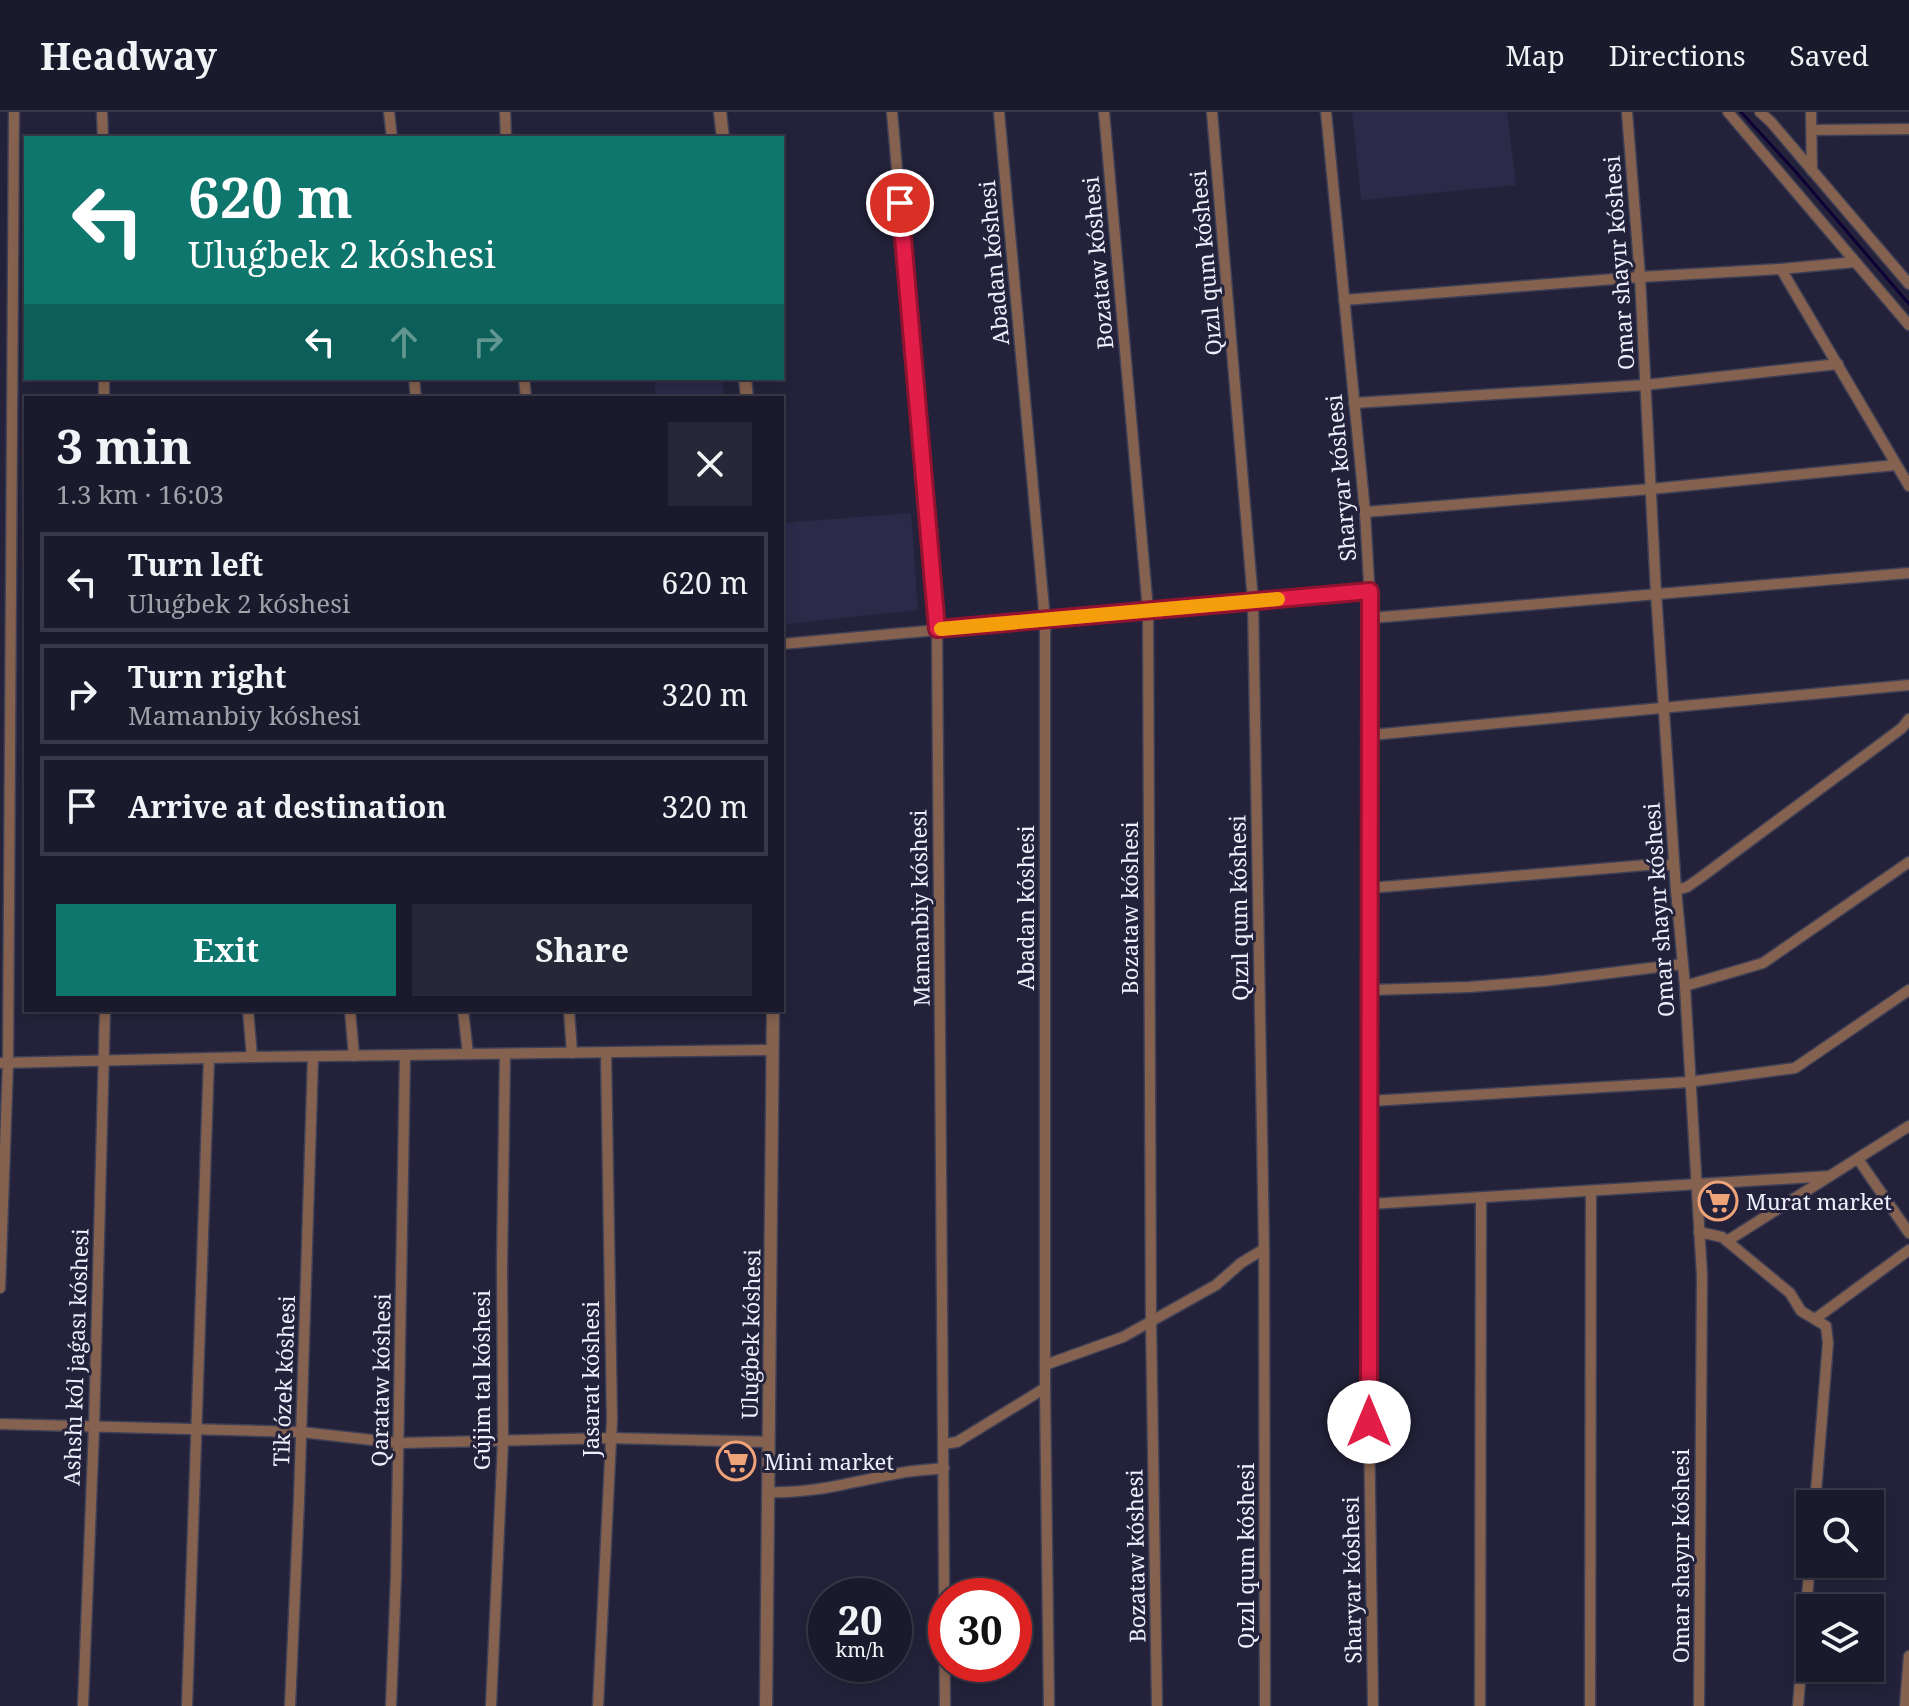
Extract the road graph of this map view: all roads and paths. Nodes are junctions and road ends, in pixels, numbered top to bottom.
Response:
1 (14, 112) edge
2 (102, 112) edge
3 (389, 112) edge
4 (505, 112) edge
5 (720, 112) edge
6 (892, 112) edge
7 (999, 112) edge
8 (1104, 112) edge
9 (1212, 112) edge
10 (1326, 112) edge
11 (1627, 112) edge
12 (1728, 112) edge
13 (1760, 112) edge
14 (1811, 112) edge
15 (1909, 129) edge
16 (1812, 130) junction
17 (103, 136) edge
18 (392, 136) edge
19 (506, 136) edge
20 (723, 136) edge
21 (1812, 171) junction
22 (1855, 262) junction
23 (1781, 269) junction
24 (1640, 277) junction
25 (1909, 284) edge
26 (1344, 300) junction
27 (1909, 325) edge
28 (1838, 364) junction
29 (1645, 385) junction
30 (1354, 403) junction
31 (1896, 465) junction
32 (1909, 486) edge
33 (1651, 489) junction
34 (1365, 512) junction
35 (1909, 573) edge
36 (1370, 591) junction
37 (1656, 593) junction
38 (1253, 601) junction
39 (1148, 610) junction
40 (1371, 618) junction
41 (1045, 620) junction
42 (937, 629) junction
43 (784, 644) edge
44 (1909, 685) edge
45 (1664, 708) junction
46 (1909, 719) edge
47 (1371, 735) junction
48 (1909, 862) edge
49 (1674, 865) junction
50 (1370, 888) junction
51 (1676, 890) junction
52 (1683, 964) junction
53 (1685, 986) junction
54 (1370, 990) junction
55 (1909, 990) edge
56 (105, 1012) edge
57 (248, 1012) edge
58 (350, 1012) edge
59 (463, 1012) edge
60 (569, 1012) edge
61 (773, 1012) edge
62 (773, 1050) junction
63 (572, 1053) junction
64 (606, 1053) junction
65 (468, 1054) junction
66 (505, 1054) junction
67 (405, 1055) junction
68 (354, 1056) junction
69 (252, 1057) junction
70 (313, 1057) junction
71 (209, 1058) junction
72 (104, 1061) junction
73 (4, 1063) edge
74 (1689, 1082) junction
75 (1370, 1101) junction
76 (1909, 1126) edge
77 (1858, 1159) junction
78 (1830, 1176) junction
79 (1696, 1185) junction
80 (1591, 1191) junction
81 (1481, 1198) junction
82 (1370, 1204) junction
83 (1699, 1232) junction
84 (1909, 1233) edge
85 (1727, 1241) junction
86 (1264, 1249) junction
87 (1909, 1250) edge
88 (0, 1288) edge
89 (1815, 1319) junction
90 (1151, 1321) junction
91 (1045, 1365) junction
92 (1045, 1388) junction
93 (0, 1424) edge
94 (94, 1427) junction
95 (196, 1429) junction
96 (301, 1432) junction
97 (611, 1438) junction
98 (503, 1441) junction
99 (769, 1442) junction
100 (399, 1443) junction
101 (944, 1444) junction
102 (944, 1468) junction
103 (1816, 1490) edge
104 (768, 1492) junction
105 (1809, 1578) edge
106 (1909, 1656) edge
107 (83, 1706) edge
108 (187, 1706) edge
109 (290, 1706) edge
110 (391, 1706) edge
111 (491, 1706) edge
112 (598, 1706) edge
113 (766, 1706) edge
114 (945, 1706) edge
115 (1049, 1706) edge
116 (1157, 1706) edge
117 (1265, 1706) edge
118 (1373, 1706) edge
119 (1480, 1706) edge
120 (1590, 1706) edge
121 (1699, 1706) edge
122 (1798, 1706) edge
123 (1905, 1706) edge

1 - 73 street
2 - 17 street
3 - 18 street
4 - 19 street
5 - 20 street
6 - 42 street, Mamanbiy kóshesi
7 - 41 street, Abadan kóshesi
8 - 39 street, Bozataw kóshesi
9 - 38 street, Qızıl qum kóshesi
10 - 26 street, Sharyar kóshesi
11 - 24 street, Omar shayır kóshesi
12 - 22 street
13 - 21 street
14 - 16 street
15 - 16 street
16 - 21 street
21 - 25 street
22 - 23 street
22 - 27 street
23 - 24 street
23 - 28 street
24 - 26 street
24 - 29 street, Omar shayır kóshesi
26 - 30 street, Sharyar kóshesi
28 - 29 street
28 - 31 street
29 - 30 street
29 - 33 street, Omar shayır kóshesi
30 - 34 street, Sharyar kóshesi
31 - 32 street
31 - 33 street
33 - 34 street
33 - 37 street, Omar shayır kóshesi
34 - 36 street, Sharyar kóshesi
35 - 37 street
36 - 38 street
36 - 40 street, Sharyar kóshesi
37 - 40 street
37 - 45 street, Omar shayır kóshesi
38 - 39 street
38 - 86 street, Qızıl qum kóshesi
39 - 41 street
39 - 90 street, Bozataw kóshesi
40 - 47 street, Sharyar kóshesi
41 - 42 street
41 - 91 street, Abadan kóshesi
42 - 43 street
42 - 101 street, Mamanbiy kóshesi
44 - 45 street
45 - 47 street
45 - 49 street, Omar shayır kóshesi
46 - 51 street
47 - 50 street, Sharyar kóshesi
48 - 53 street
49 - 50 street
49 - 51 street, Omar shayır kóshesi
50 - 54 street, Sharyar kóshesi
51 - 52 street, Omar shayır kóshesi
52 - 53 street, Omar shayır kóshesi
52 - 54 street
53 - 74 street, Omar shayır kóshesi
54 - 75 street, Sharyar kóshesi
55 - 74 street
56 - 72 street, Ashshı kól jaǵası kóshesi
57 - 69 street
58 - 68 street
59 - 65 street
60 - 63 street
61 - 62 street, Uluǵbek kóshesi
62 - 64 street
62 - 99 street, Uluǵbek kóshesi
63 - 64 street
63 - 66 street
64 - 97 street, Jasarat kóshesi
65 - 66 street
65 - 67 street
66 - 98 street, Gújim tal kóshesi
67 - 68 street
67 - 100 street, Qarataw kóshesi
68 - 70 street
69 - 70 street
69 - 71 street
70 - 96 street, Tik ózek kóshesi
71 - 72 street
71 - 95 street
72 - 73 street
72 - 94 street, Ashshı kól jaǵası kóshesi
73 - 88 street
74 - 75 street
74 - 79 street, Omar shayır kóshesi
75 - 82 street, Sharyar kóshesi
76 - 77 street
77 - 78 street
77 - 84 street
78 - 79 street
78 - 85 street
79 - 80 street
79 - 83 street, Omar shayır kóshesi
80 - 81 street
80 - 120 street
81 - 82 street
81 - 119 street
82 - 118 street, Sharyar kóshesi
83 - 85 street
83 - 121 street, Omar shayır kóshesi
85 - 89 street
86 - 90 street
86 - 117 street, Qızıl qum kóshesi
87 - 89 street
89 - 103 street
90 - 91 street
90 - 116 street, Bozataw kóshesi
91 - 92 street, Abadan kóshesi
92 - 101 street
92 - 115 street, Abadan kóshesi
93 - 94 street
94 - 95 street
94 - 107 street, Ashshı kól jaǵası kóshesi
95 - 96 street
95 - 108 street
96 - 100 street
96 - 109 street, Tik ózek kóshesi
97 - 98 street
97 - 99 street
97 - 112 street, Jasarat kóshesi
98 - 100 street
98 - 111 street, Gújim tal kóshesi
99 - 104 street, Uluǵbek kóshesi
100 - 110 street, Qarataw kóshesi
101 - 102 street, Mamanbiy kóshesi
102 - 104 street
102 - 114 street, Mamanbiy kóshesi
104 - 113 street, Uluǵbek kóshesi
105 - 122 street
106 - 123 street

